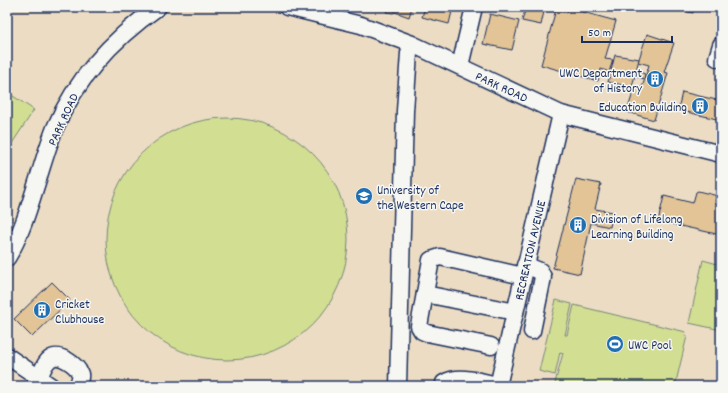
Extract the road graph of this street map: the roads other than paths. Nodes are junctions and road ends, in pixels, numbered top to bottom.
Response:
1 (158, 7) edge
2 (287, 7) edge
3 (474, 7) edge
4 (409, 53) dead end
5 (460, 66) junction
6 (561, 114) junction
7 (721, 154) edge
8 (7, 258) edge
9 (524, 270) junction
10 (425, 294) junction
11 (515, 312) junction
12 (532, 331) dead end
13 (491, 346) dead end
14 (7, 356) edge
15 (45, 382) edge
16 (77, 386) edge
17 (398, 386) edge
18 (444, 386) edge
19 (498, 386) edge

1 - 8 street, PARK ROAD
2 - 5 street, PARK ROAD
3 - 5 street
4 - 17 street
5 - 6 street, PARK ROAD
6 - 7 street, PARK ROAD
6 - 9 street, RECREATION AVENUE
9 - 10 street
9 - 11 street, RECREATION AVENUE
9 - 12 street
10 - 11 street
10 - 13 street
11 - 19 street, RECREATION AVENUE
14 - 15 street
15 - 16 street
18 - 19 street

